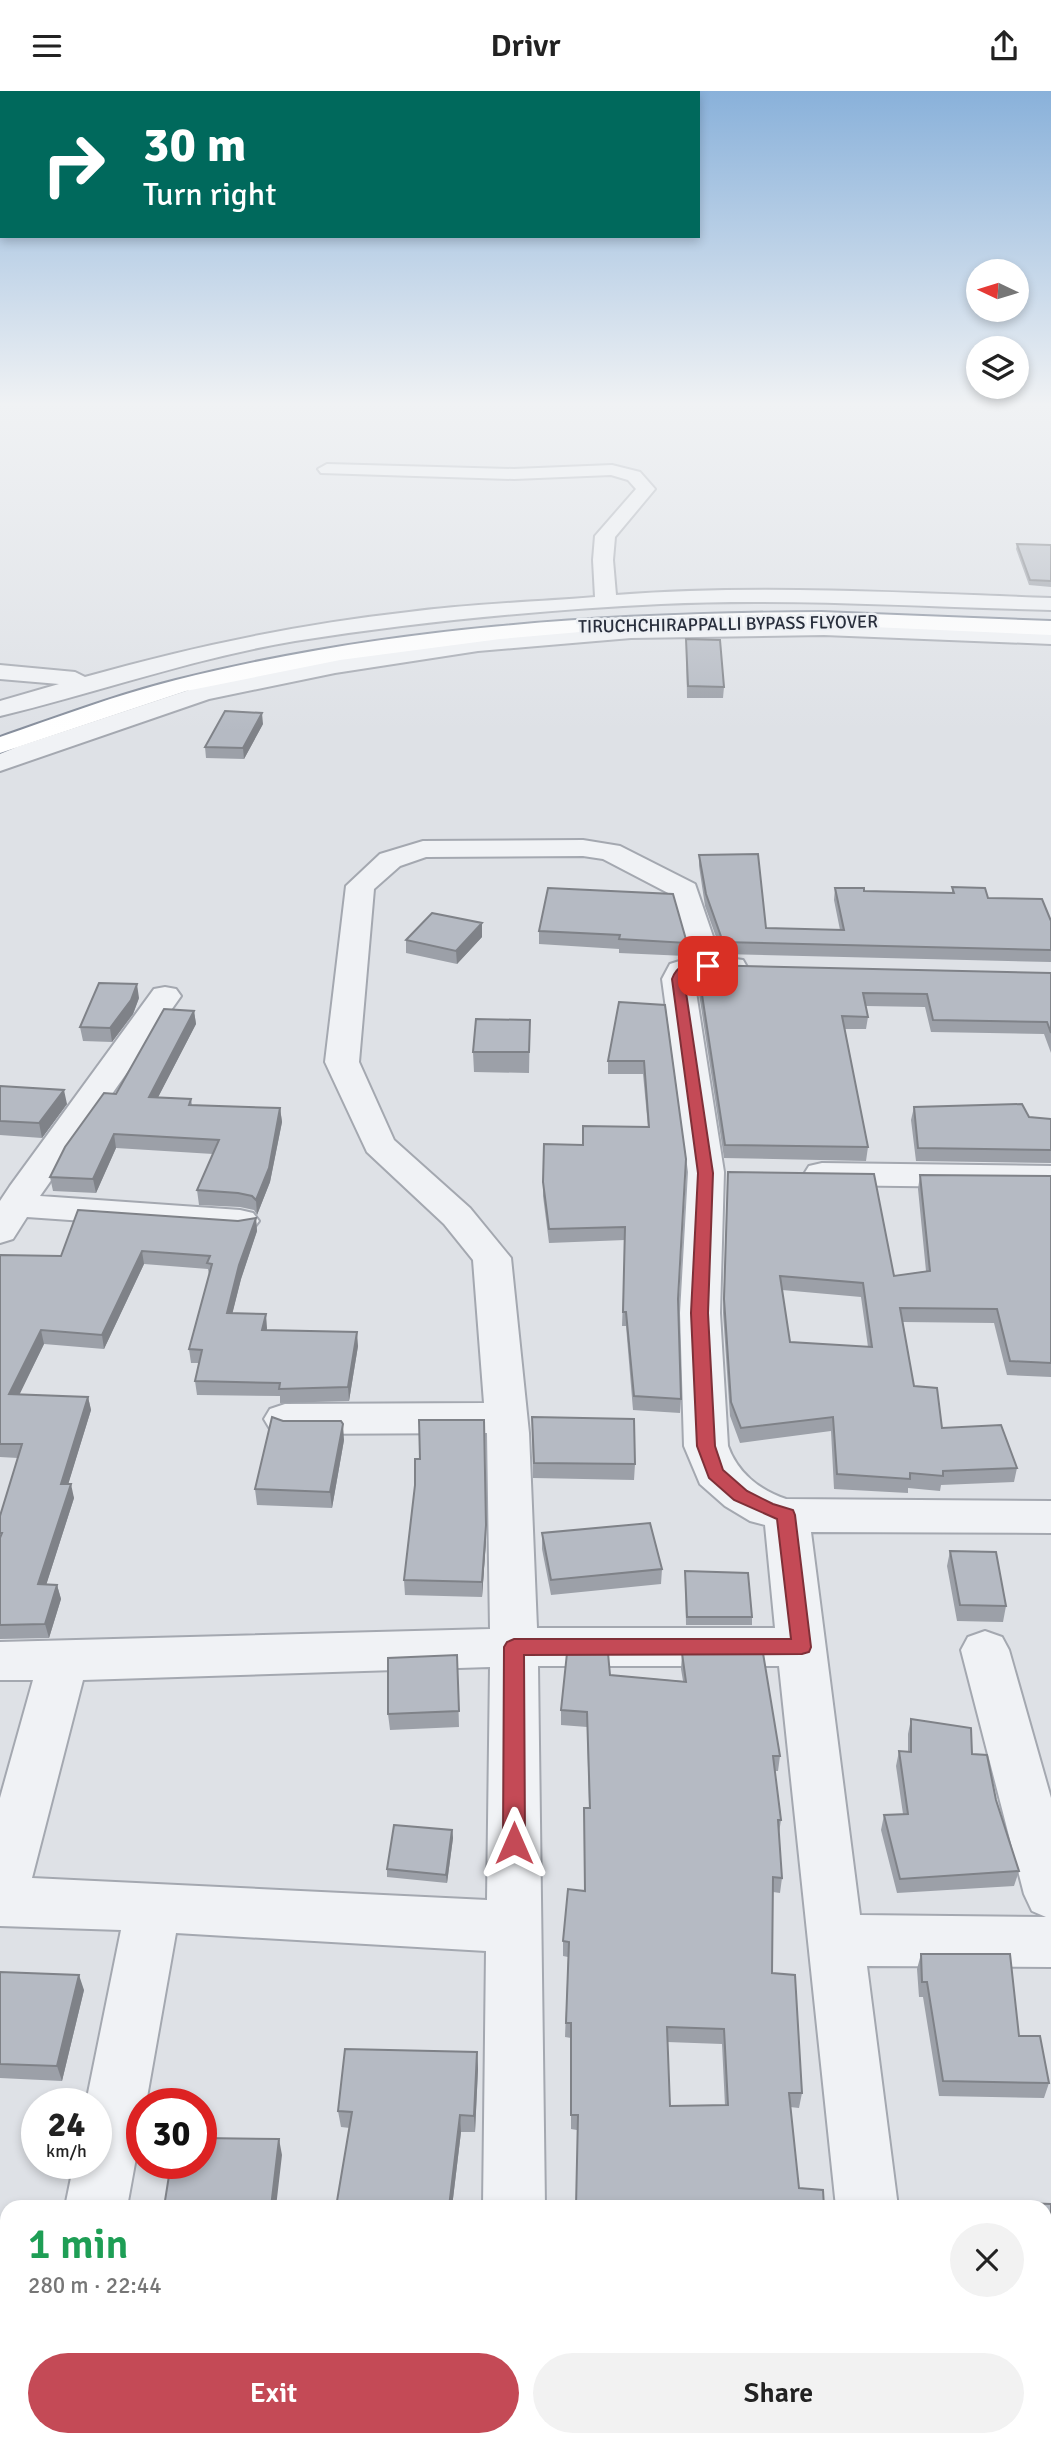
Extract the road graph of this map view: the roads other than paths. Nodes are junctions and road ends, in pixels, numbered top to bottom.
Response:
1 (625, 512) edge
2 (606, 601) junction
3 (1051, 604) edge
4 (1051, 614) edge
5 (1051, 628) edge
6 (1051, 636) edge
7 (0, 672) edge
8 (98, 680) junction
9 (0, 709) edge
10 (0, 724) edge
11 (0, 745) edge
12 (0, 763) edge
13 (708, 966) junction
14 (761, 968) edge
15 (165, 996) dead end
16 (788, 1174) edge
17 (1051, 1177) edge
18 (8, 1218) edge
19 (240, 1221) edge
20 (506, 1417) junction
21 (285, 1419) edge
22 (786, 1515) junction
23 (1051, 1517) edge
24 (514, 1647) junction
25 (802, 1647) junction
26 (985, 1650) dead end
27 (0, 1661) edge
28 (62, 1661) junction
29 (1051, 1894) edge
30 (0, 1895) edge
31 (0, 1901) edge
32 (153, 1907) junction
33 (513, 1927) junction
34 (836, 1940) junction
35 (1051, 1941) edge
36 (97, 2200) edge
37 (514, 2200) edge
38 (866, 2200) edge

1 - 2 street
2 - 3 street
2 - 8 street
4 - 10 highway, TIRUCHCHIRAPPALLI BYPASS FLYOVER
5 - 11 highway, TIRUCHCHIRAPPALLI BYPASS FLYOVER
6 - 12 street
7 - 8 street
8 - 9 street
13 - 14 street
13 - 20 street
13 - 22 street
15 - 18 street
16 - 17 street
18 - 19 street
20 - 21 street
20 - 24 street
22 - 23 street
22 - 25 street
24 - 25 street
24 - 28 street
24 - 33 street
25 - 34 street
26 - 29 street
27 - 28 street
28 - 30 street
31 - 32 street
32 - 33 street
32 - 36 street
33 - 37 street
34 - 35 street
34 - 38 street

